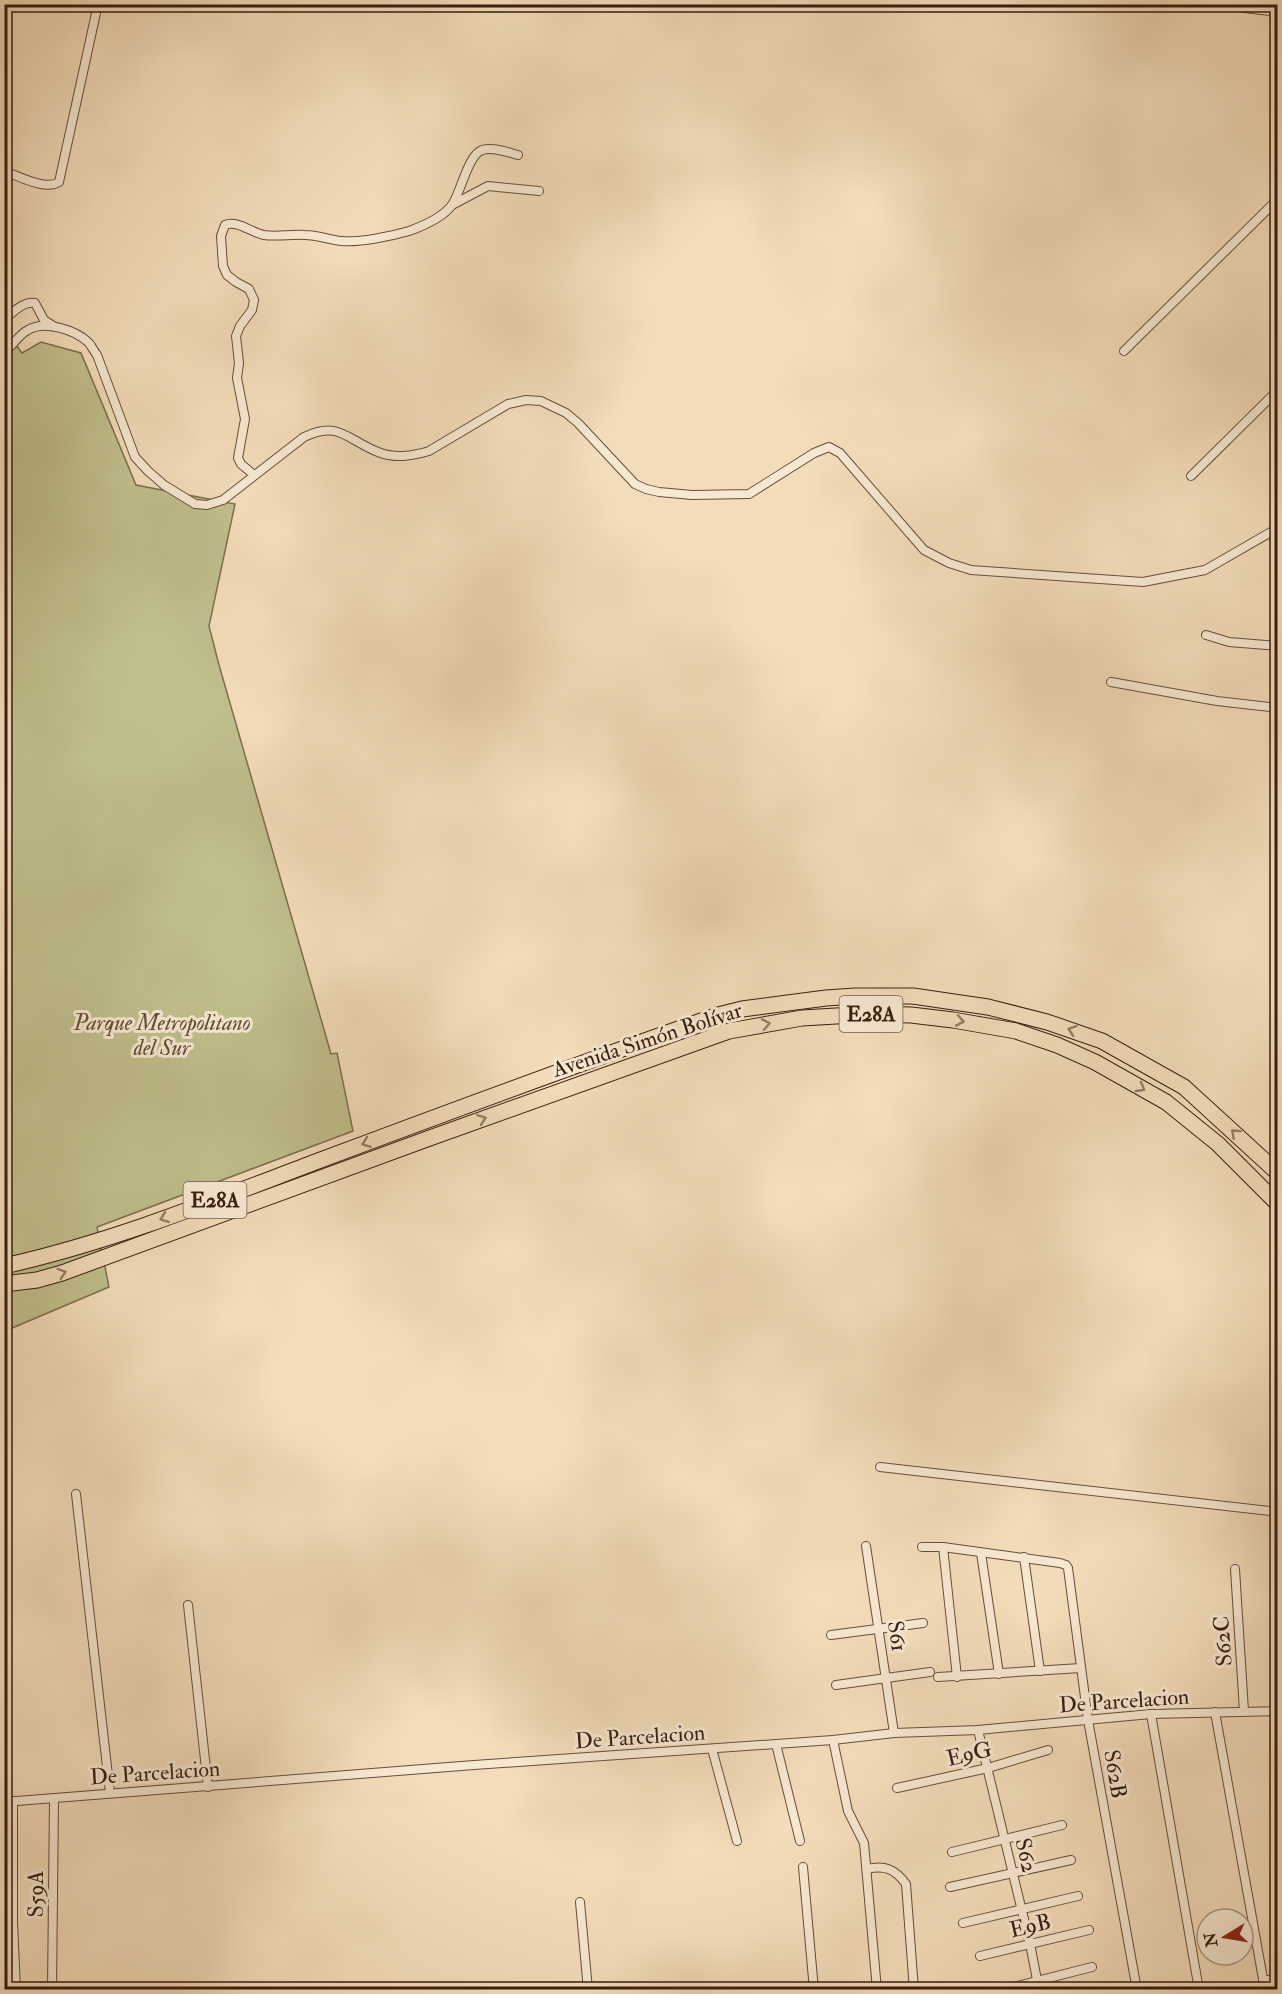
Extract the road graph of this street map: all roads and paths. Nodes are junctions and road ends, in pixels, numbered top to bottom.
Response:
1 (98, 4) edge
2 (1210, 4) edge
3 (1278, 12) edge
4 (518, 155) dead end
5 (4, 171) edge
6 (539, 191) dead end
7 (1278, 199) edge
8 (452, 205) junction
9 (4, 319) edge
10 (55, 327) junction
11 (1124, 351) dead end
12 (4, 352) edge
13 (1278, 390) edge
14 (254, 475) junction
15 (1191, 476) dead end
16 (1278, 528) edge
17 (1206, 635) dead end
18 (1278, 646) edge
19 (1111, 682) dead end
20 (1278, 708) edge
21 (421, 1122) junction
22 (426, 1139) junction
23 (1278, 1173) edge
24 (1278, 1204) edge
25 (4, 1266) edge
26 (4, 1284) edge
27 (880, 1467) dead end
28 (76, 1494) dead end
29 (1278, 1512) edge
30 (866, 1546) dead end
31 (922, 1547) dead end
32 (943, 1547) junction
33 (981, 1553) junction
34 (1024, 1557) junction
35 (1235, 1569) dead end
36 (188, 1605) dead end
37 (923, 1623) dead end
38 (879, 1629) junction
39 (831, 1635) dead end
40 (1081, 1668) junction
41 (1040, 1671) junction
42 (930, 1672) dead end
43 (999, 1674) junction
44 (886, 1677) junction
45 (938, 1677) dead end
46 (957, 1677) junction
47 (836, 1685) dead end
48 (1244, 1711) junction
49 (1278, 1711) edge
50 (1215, 1712) junction
51 (1151, 1714) junction
52 (1088, 1720) junction
53 (978, 1730) junction
54 (894, 1732) junction
55 (833, 1740) junction
56 (776, 1744) junction
57 (712, 1749) junction
58 (1048, 1750) dead end
59 (988, 1768) junction
60 (208, 1786) junction
61 (897, 1788) dead end
62 (110, 1793) junction
63 (54, 1799) junction
64 (9, 1802) edge
65 (1062, 1825) dead end
66 (1005, 1839) junction
67 (737, 1841) dead end
68 (800, 1841) dead end
69 (952, 1852) dead end
70 (1071, 1860) dead end
71 (803, 1867) dead end
72 (867, 1869) junction
73 (1013, 1873) junction
74 (950, 1887) dead end
75 (1078, 1896) dead end
76 (580, 1902) dead end
77 (1022, 1909) junction
78 (963, 1923) dead end
79 (1089, 1930) dead end
80 (1030, 1944) junction
81 (980, 1956) dead end
82 (1092, 1967) dead end
83 (1278, 1978) edge
84 (1038, 1985) edge
85 (1264, 1985) edge
86 (16, 1989) edge
87 (52, 1989) edge
88 (588, 1989) edge
89 (814, 1989) edge
90 (877, 1989) edge
91 (914, 1989) edge
92 (1002, 1989) edge
93 (1137, 1989) edge
94 (1199, 1989) edge

1 - 5 street
2 - 3 street
4 - 8 street
6 - 8 street
7 - 11 street
8 - 14 street
9 - 10 street
10 - 12 street
10 - 14 street
13 - 15 street
14 - 16 street
17 - 18 street
19 - 20 street
21 - 22 highway
23 -> 21 highway, Avenida Simón Bolívar / E28A
21 -> 25 highway, Avenida Simón Bolívar / E28A
22 -> 24 highway, Avenida Simón Bolívar / E28A
26 -> 22 highway, Avenida Simón Bolívar / E28A
27 - 29 street
28 - 62 street
30 - 38 street, S61
31 - 32 street
32 - 33 street
32 - 46 street
33 - 34 street
33 - 43 street
34 - 40 street, S62B
34 - 41 street
35 - 48 street, S62C
36 - 60 street
37 - 38 street
38 - 39 street
38 - 44 street, S61
40 - 41 street
40 - 52 street, S62B
41 - 43 street
42 - 44 street
43 - 46 street
44 - 47 street
44 - 54 street, S61
45 - 46 street
48 - 49 street, De Parcelacion
48 - 50 street, De Parcelacion
50 - 51 street, De Parcelacion
50 - 85 street
51 - 52 street, De Parcelacion
51 - 94 street
52 - 53 street, De Parcelacion
52 - 93 street, S62B
53 - 54 street, De Parcelacion
53 - 59 street, S62
54 - 55 street, De Parcelacion
55 - 56 street, De Parcelacion
55 - 72 street
56 - 57 street, De Parcelacion
56 - 68 street
57 - 60 street, De Parcelacion
57 - 67 street
58 - 59 street, E9G
59 - 61 street, E9G
59 - 66 street, S62
60 - 62 street, De Parcelacion
62 - 63 street, De Parcelacion
63 - 64 street, De Parcelacion
63 - 87 street, S59A
64 - 86 street
65 - 66 street
66 - 69 street
66 - 73 street, S62
70 - 73 street
71 - 89 street
72 - 90 street
72 - 91 street
73 - 74 street
73 - 77 street, S62
75 - 77 street
76 - 88 street
77 - 78 street
77 - 80 street, S62
79 - 80 street, E9B
80 - 81 street, E9B
80 - 84 street, S62
82 - 84 street
83 - 85 street
84 - 92 street

